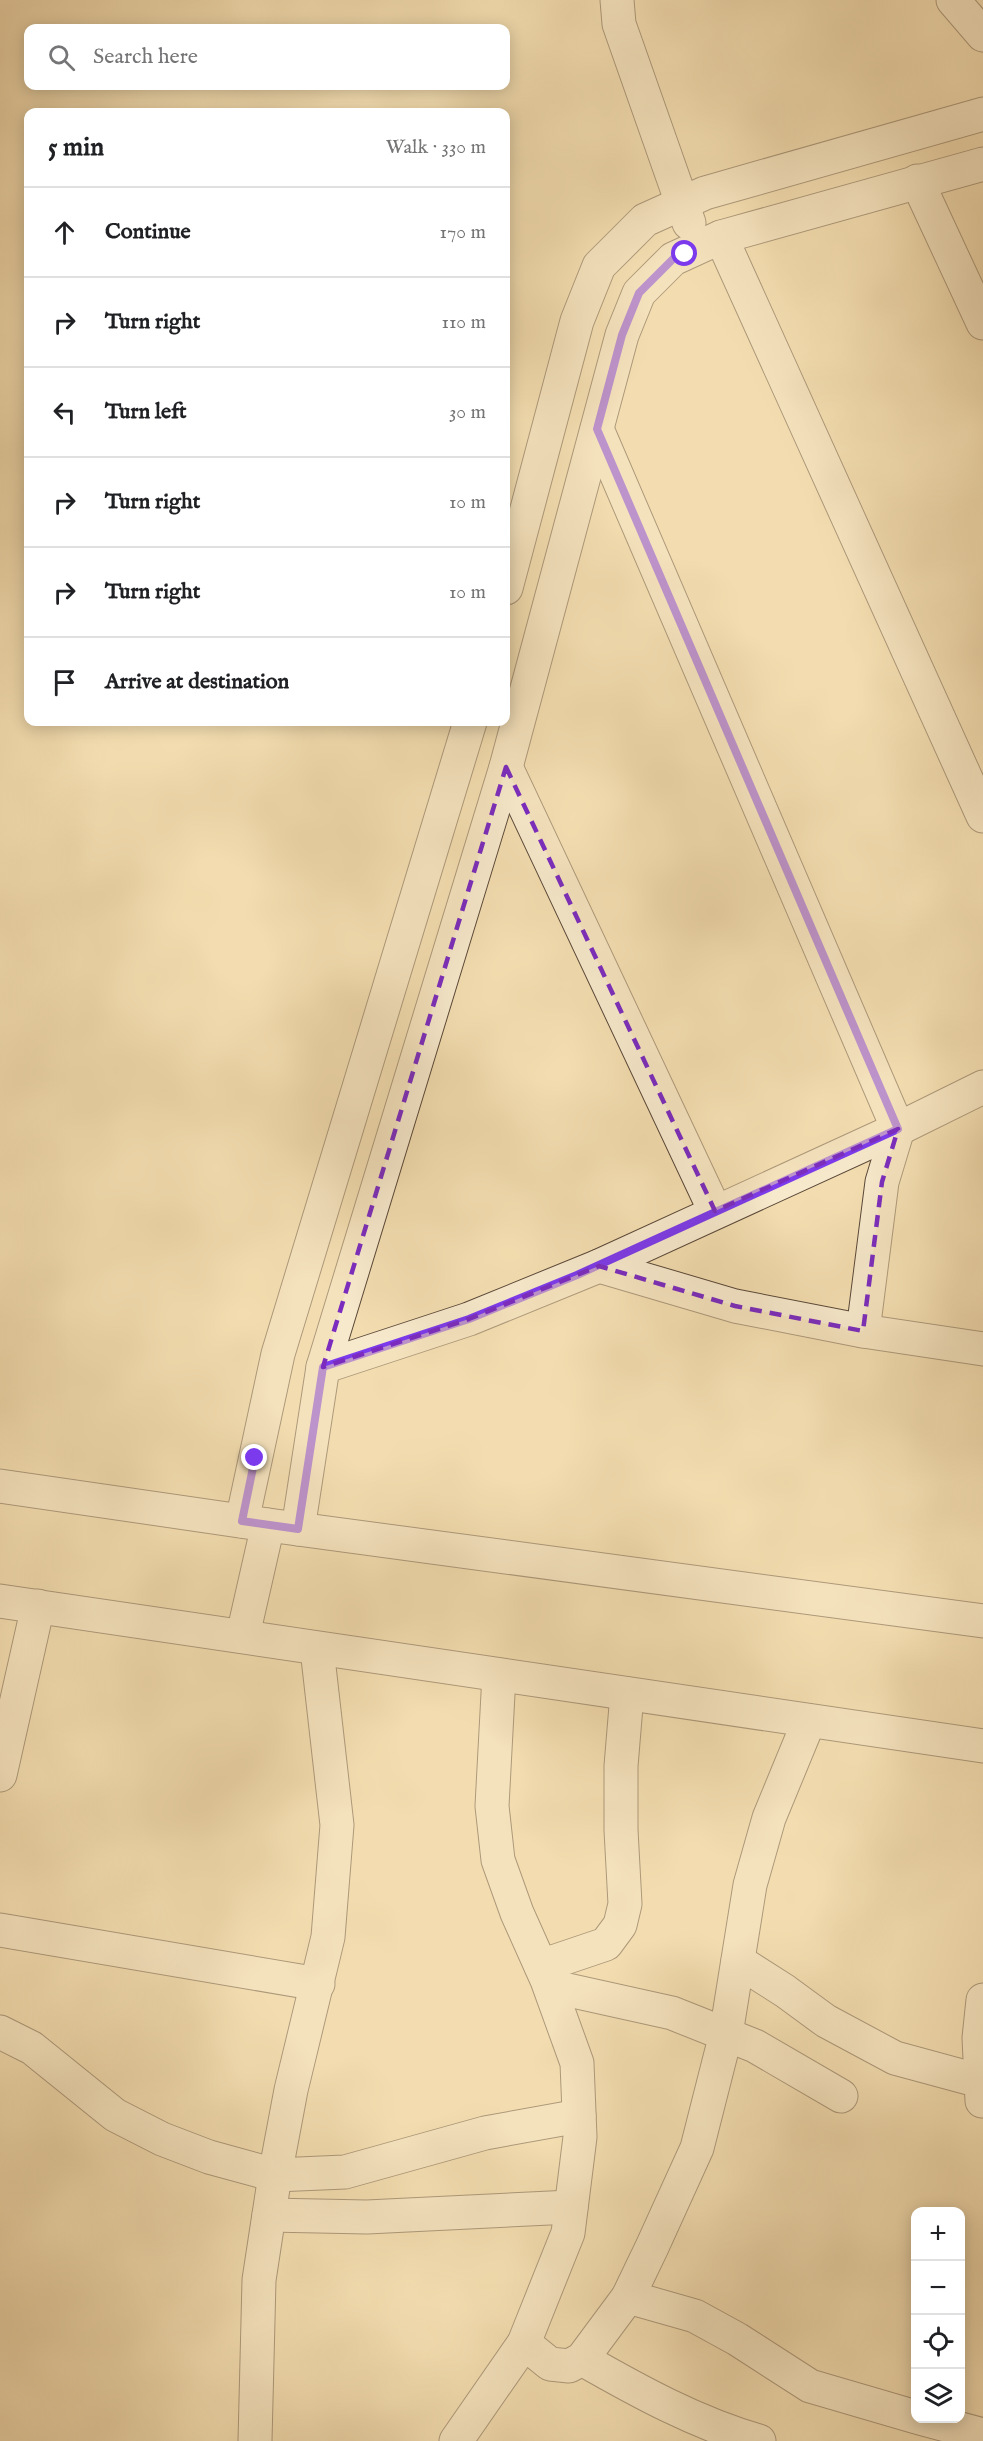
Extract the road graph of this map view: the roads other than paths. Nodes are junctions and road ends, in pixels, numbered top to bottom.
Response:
1 (617, 0) edge
2 (953, 0) edge
3 (983, 35) edge
4 (983, 114) edge
5 (983, 164) edge
6 (917, 181) junction
7 (682, 203) junction
8 (709, 242) junction
9 (983, 323) edge
10 (597, 429) junction
11 (510, 573) edge
12 (469, 726) edge
13 (506, 767) junction
14 (983, 816) edge
15 (983, 1087) edge
16 (898, 1129) junction
17 (715, 1211) junction
18 (599, 1266) junction
19 (863, 1330) junction
20 (983, 1349) edge
21 (323, 1367) junction
22 (0, 1485) edge
23 (269, 1525) junction
24 (0, 1601) edge
25 (38, 1606) junction
26 (983, 1621) edge
27 (243, 1635) junction
28 (317, 1649) junction
29 (499, 1675) junction
30 (627, 1694) junction
31 (809, 1721) junction
32 (983, 1746) edge
33 (0, 1775) edge
34 (0, 1930) edge
35 (738, 1961) junction
36 (545, 1976) junction
37 (318, 1984) junction
38 (983, 2000) edge
39 (0, 2032) edge
40 (726, 2034) junction
41 (982, 2092) edge
42 (841, 2096) dead end
43 (579, 2116) junction
44 (275, 2175) junction
45 (571, 2207) junction
46 (268, 2215) junction
47 (628, 2296) junction
48 (524, 2343) junction
49 (582, 2359) junction
50 (911, 2416) edge
51 (937, 2423) edge
52 (983, 2435) edge
53 (255, 2441) edge
54 (456, 2441) edge
55 (759, 2441) edge

1 - 7 street
2 - 3 street
4 - 7 street
5 - 6 street
6 - 8 street
6 - 9 street
7 - 8 street
7 - 11 street
8 - 10 street
8 - 14 street
10 - 13 street
10 - 16 street
12 - 23 street
13 - 17 street
13 - 21 street
15 - 16 street
16 - 17 street
16 - 19 street
17 - 18 street
18 - 19 street
18 - 21 street
19 - 20 street
21 - 23 street
22 - 23 street
23 - 26 street
23 - 27 street
24 - 25 street
25 - 27 street
25 - 33 street
27 - 28 street
28 - 29 street
28 - 37 street
29 - 30 street
29 - 36 street
30 - 31 street
30 - 36 street
31 - 32 street
31 - 35 street
34 - 37 street
35 - 40 street
35 - 41 street
36 - 40 street
36 - 43 street
37 - 44 street
38 - 41 street
39 - 44 street
40 - 42 street
40 - 47 street
43 - 44 street
43 - 45 street
44 - 46 street
45 - 46 street
45 - 48 street
46 - 53 street
47 - 49 street
47 - 50 street
48 - 49 street
48 - 54 street
49 - 55 street
51 - 52 street

